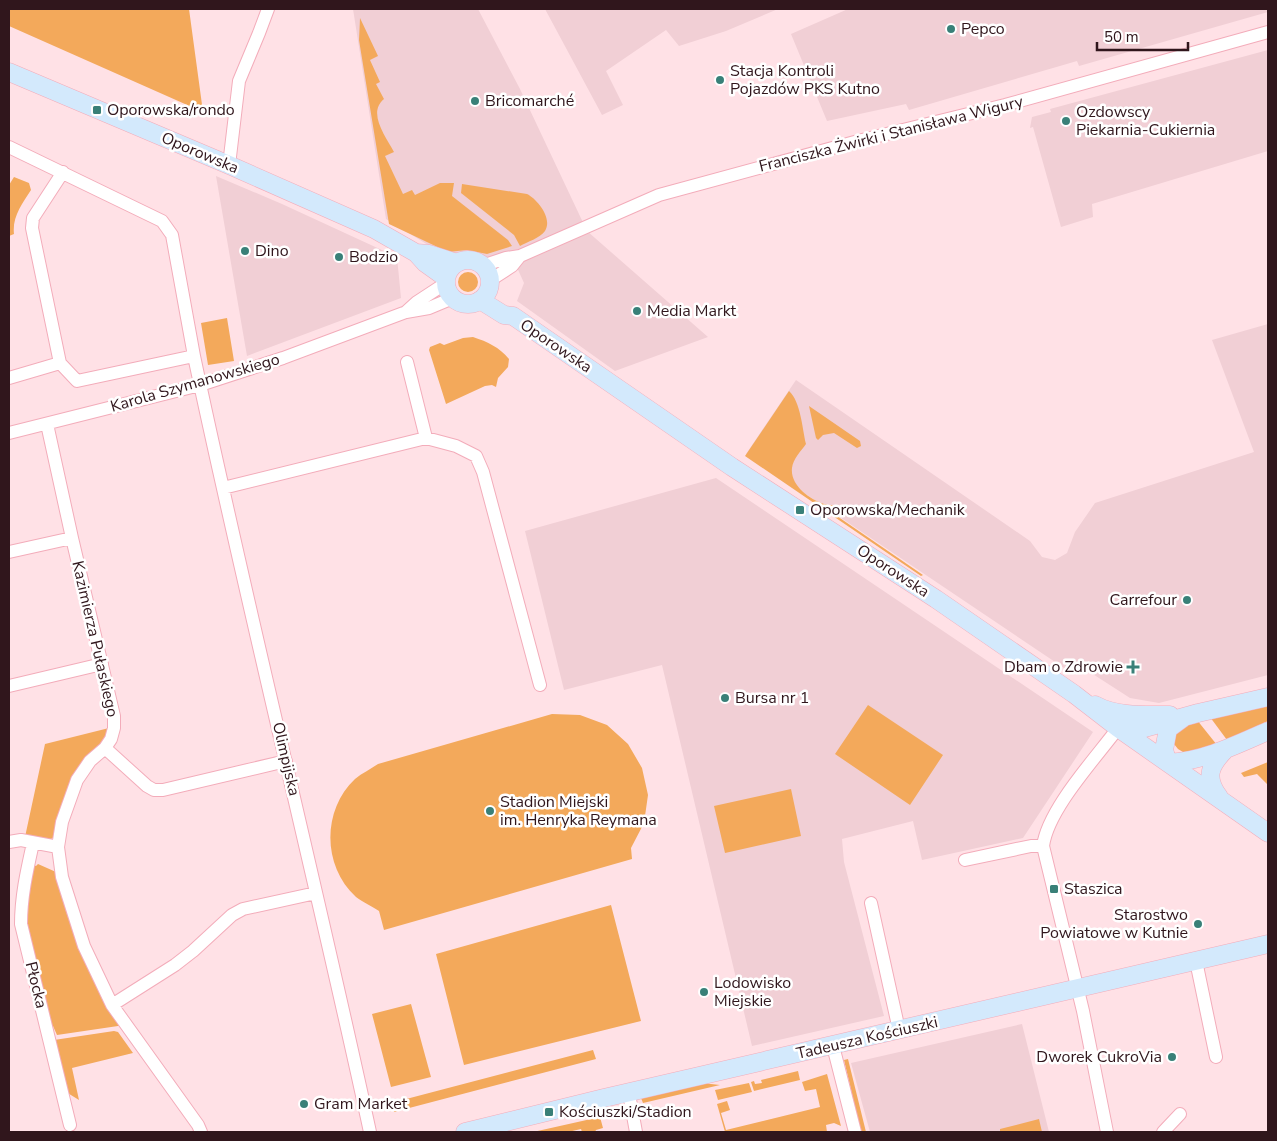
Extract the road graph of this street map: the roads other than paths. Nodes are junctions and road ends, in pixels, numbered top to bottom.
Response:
1 (268, 9) edge
2 (1268, 32) edge
3 (9, 72) edge
4 (9, 147) edge
5 (229, 165) junction
6 (62, 172) junction
7 (416, 253) junction
8 (457, 263) junction
9 (485, 283) junction
10 (449, 286) junction
11 (194, 356) junction
12 (408, 362) dead end
13 (60, 363) junction
14 (9, 378) edge
15 (200, 385) junction
16 (47, 424) junction
17 (9, 433) edge
18 (426, 438) junction
19 (223, 488) junction
20 (72, 538) junction
21 (9, 552) edge
22 (102, 664) junction
23 (540, 685) dead end
24 (9, 686) edge
25 (1074, 694) junction
26 (1268, 697) edge
27 (1185, 716) junction
28 (1118, 728) junction
29 (1268, 730) edge
30 (105, 748) junction
31 (1227, 749) junction
32 (286, 761) junction
33 (1168, 763) junction
34 (1223, 802) junction
35 (1268, 833) edge
36 (9, 842) edge
37 (33, 843) junction
38 (1043, 846) junction
39 (58, 847) junction
40 (965, 860) dead end
41 (316, 893) junction
42 (871, 903) dead end
43 (1268, 944) edge
44 (1196, 961) junction
45 (1077, 989) junction
46 (112, 1005) junction
47 (899, 1030) junction
48 (833, 1046) junction
49 (1216, 1058) dead end
50 (628, 1094) junction
51 (1180, 1114) dead end
52 (70, 1125) dead end
53 (201, 1132) edge
54 (370, 1132) edge
55 (465, 1132) edge
56 (636, 1132) edge
57 (855, 1132) edge
58 (1107, 1132) edge
59 (1163, 1132) edge

1 - 5 street
2 - 9 street, Franciszka Żwirki i Stanisława Wigury
3 - 5 street, Oporowska
4 - 6 street
5 - 7 street, Oporowska
6 - 11 street, Olimpijska
6 - 13 street
7 - 8 street, Oporowska
7 - 10 street, Oporowska
8 - 9 street
8 - 10 street
9 - 10 street
9 - 25 street, Oporowska
10 - 15 street, Karola Szymanowskiego
11 - 13 street
11 - 15 street, Olimpijska
12 - 18 street
13 - 14 street
15 - 16 street, Karola Szymanowskiego
15 - 19 street, Olimpijska
16 - 17 street, Karola Szymanowskiego
16 - 20 street, Kazimierza Pułaskiego
18 - 19 street
18 - 23 street
19 - 32 street, Olimpijska
20 - 21 street
20 - 22 street, Kazimierza Pułaskiego
22 - 24 street
22 - 30 street, Kazimierza Pułaskiego
25 - 27 street
25 - 28 street, Oporowska
26 - 27 street
27 - 28 street
27 - 33 street
28 - 33 street, Oporowska
28 - 38 street
29 - 31 street
30 - 32 street
30 - 39 street, Kazimierza Pułaskiego
31 - 33 street
31 - 34 street
32 - 41 street, Olimpijska
33 - 34 street, Oporowska
34 - 35 street, Oporowska
36 - 37 street
37 - 39 street
37 - 52 street, Płocka
38 - 40 street
38 - 45 street
39 - 46 street, Kazimierza Pułaskiego
41 - 46 street
41 - 54 street, Olimpijska
42 - 47 street
43 - 44 street, Tadeusza Kościuszki
44 - 45 street, Tadeusza Kościuszki
44 - 49 street
45 - 47 street, Tadeusza Kościuszki
45 - 58 street
46 - 53 street, Kazimierza Pułaskiego
47 - 48 street, Tadeusza Kościuszki
48 - 50 street, Tadeusza Kościuszki
48 - 57 street
50 - 55 street, Tadeusza Kościuszki
50 - 56 street
51 - 59 street

